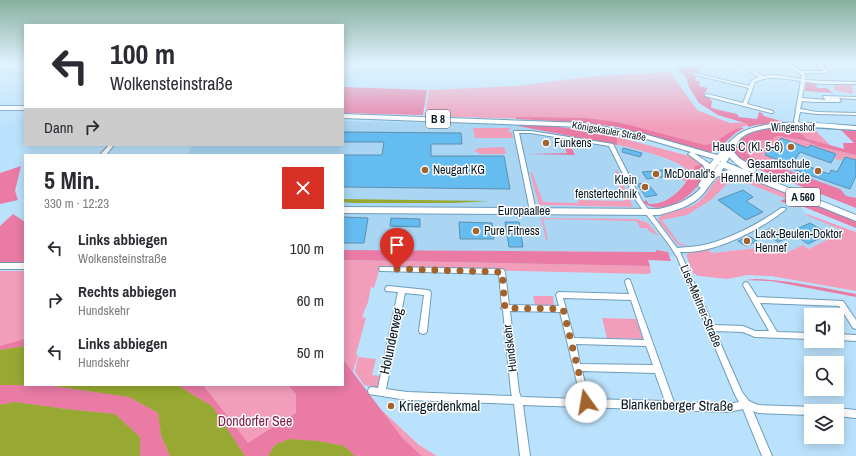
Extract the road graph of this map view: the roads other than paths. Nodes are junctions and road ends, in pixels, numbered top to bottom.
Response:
1 (738, 84) edge
2 (802, 84) edge
3 (750, 87) joint
4 (707, 95) dead end
5 (856, 98) edge
6 (800, 99) junction
7 (745, 105) junction
8 (0, 108) edge
9 (24, 108) edge
10 (798, 110) junction
11 (771, 112) dead end
12 (856, 114) edge
13 (344, 116) edge
14 (532, 122) junction
15 (799, 126) junction
16 (856, 128) edge
17 (734, 142) junction
18 (111, 146) edge
19 (730, 153) junction
20 (104, 154) edge
21 (691, 154) junction
22 (720, 161) junction
23 (711, 173) junction
24 (751, 173) junction
25 (783, 209) dead end
26 (344, 210) edge
27 (533, 211) junction
28 (648, 212) junction
29 (856, 212) edge
30 (856, 218) edge
31 (676, 250) junction
32 (0, 266) edge
33 (24, 266) edge
34 (382, 269) dead end
35 (628, 282) dead end
36 (746, 285) dead end
37 (388, 289) dead end
38 (402, 290) junction
39 (634, 296) junction
40 (755, 300) junction
41 (505, 308) junction
42 (563, 309) junction
43 (856, 326) edge
44 (711, 328) junction
45 (424, 330) dead end
46 (775, 335) junction
47 (804, 336) edge
48 (844, 338) edge
49 (856, 338) edge
50 (571, 341) junction
51 (649, 343) junction
52 (578, 367) junction
53 (658, 369) junction
54 (376, 392) joint
55 (518, 401) junction
56 (586, 402) junction
57 (746, 404) junction
58 (670, 406) junction
59 (804, 411) edge
60 (844, 413) edge
61 (856, 414) edge
62 (525, 456) edge
63 (767, 456) edge

1 - 3 street
2 - 6 street
3 - 7 street
4 - 7 street
5 - 6 street
6 - 10 street
7 - 11 street
8 - 9 main road
10 - 12 street
10 - 15 street
13 - 14 main road, Königskauler Straße / B 8
14 - 21 main road, Königskauler Straße / B 8
14 - 22 main road, Königskauler Straße / B 8
15 - 16 main road, Wingenshof
15 - 17 main road, Wingenshof
17 - 19 main road
17 - 22 main road, Wingenshof
18 - 20 street
19 - 22 main road
19 - 24 highway
21 - 22 main road, B 8
21 - 23 main road
22 - 23 main road, Europaallee
22 - 24 highway, A 560
23 - 24 main road
23 - 28 main road, Europaallee
24 - 29 highway, A 560
24 - 30 highway, A 560
25 - 31 street
26 - 27 main road, Europaallee
27 - 28 main road, Europaallee
27 - 28 street, Lise-Meitner-Straße
28 - 31 street, Lise-Meitner-Straße
31 - 44 street, Lise-Meitner-Straße
32 - 33 main road
34 - 41 street, Hundskehr
35 - 39 street
36 - 40 street
37 - 38 street, Holunderweg
38 - 45 street, Holunderweg
38 - 54 street, Holunderweg
39 - 42 street
39 - 51 street
40 - 43 street
40 - 46 street
41 - 42 street
41 - 55 street, Hundskehr
42 - 50 street
44 - 46 street
44 - 57 street, Lise-Meitner-Straße
46 - 47 street
48 - 49 street
50 - 51 street
50 - 52 street
51 - 53 street
52 - 53 street
52 - 56 street
53 - 58 street
54 - 55 street, Blankenberger Straße
55 - 56 street, Blankenberger Straße
55 - 62 street, Hundskehr
56 - 58 street, Blankenberger Straße
57 - 58 street, Blankenberger Straße
57 - 59 street, Blankenberger Straße
57 - 63 street, Lise-Meitner-Straße
60 - 61 street

